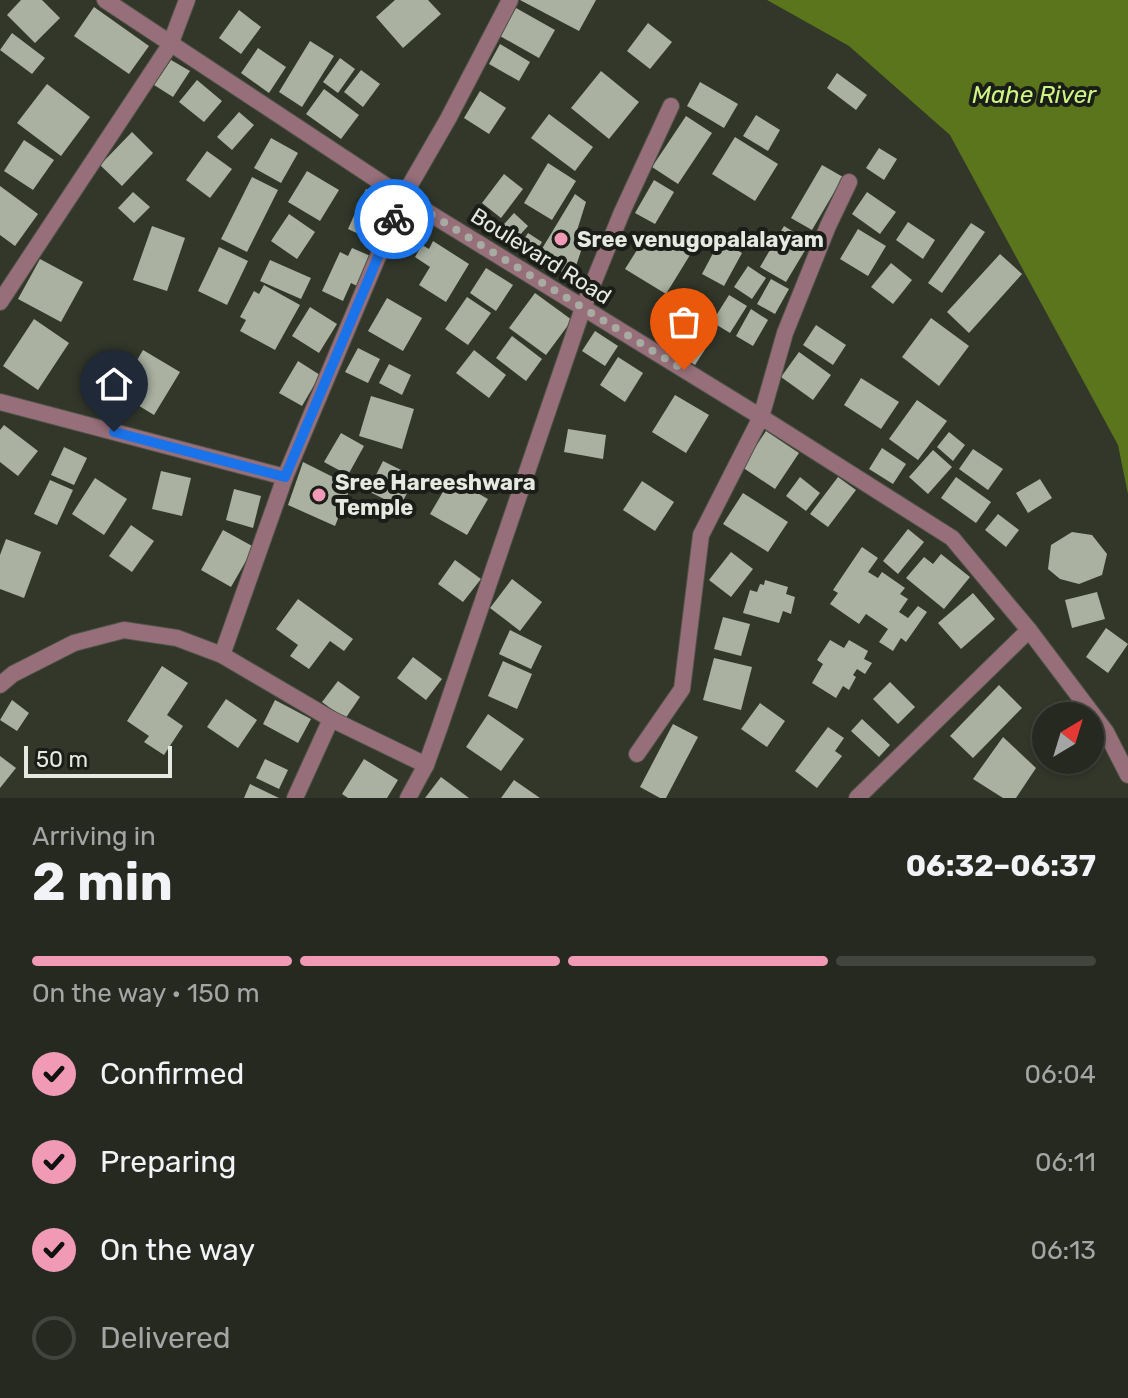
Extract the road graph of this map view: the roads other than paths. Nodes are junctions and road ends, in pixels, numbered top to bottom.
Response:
1 (105, 0) edge
2 (187, 0) edge
3 (510, 0) edge
4 (170, 45) junction
5 (671, 106) dead end
6 (849, 182) dead end
7 (403, 197) junction
8 (0, 302) edge
9 (583, 308) junction
10 (0, 402) edge
11 (761, 417) junction
12 (285, 477) junction
13 (1029, 630) junction
14 (222, 655) junction
15 (0, 685) edge
16 (331, 719) junction
17 (637, 754) dead end
18 (426, 765) junction
19 (1128, 775) edge
20 (295, 798) edge
21 (408, 798) edge
22 (857, 798) edge

1 - 4 street, Boulevard Road
2 - 4 street
3 - 7 street
4 - 7 street, Boulevard Road
4 - 8 street
5 - 9 street
6 - 11 street
7 - 9 street, Boulevard Road
7 - 12 street
9 - 11 street, Boulevard Road
9 - 18 street
10 - 12 street
11 - 13 street, Boulevard Road
11 - 17 street
12 - 14 street
13 - 19 street, Boulevard Road
13 - 22 street
14 - 15 street
14 - 16 street
16 - 18 street
16 - 20 street
18 - 21 street

